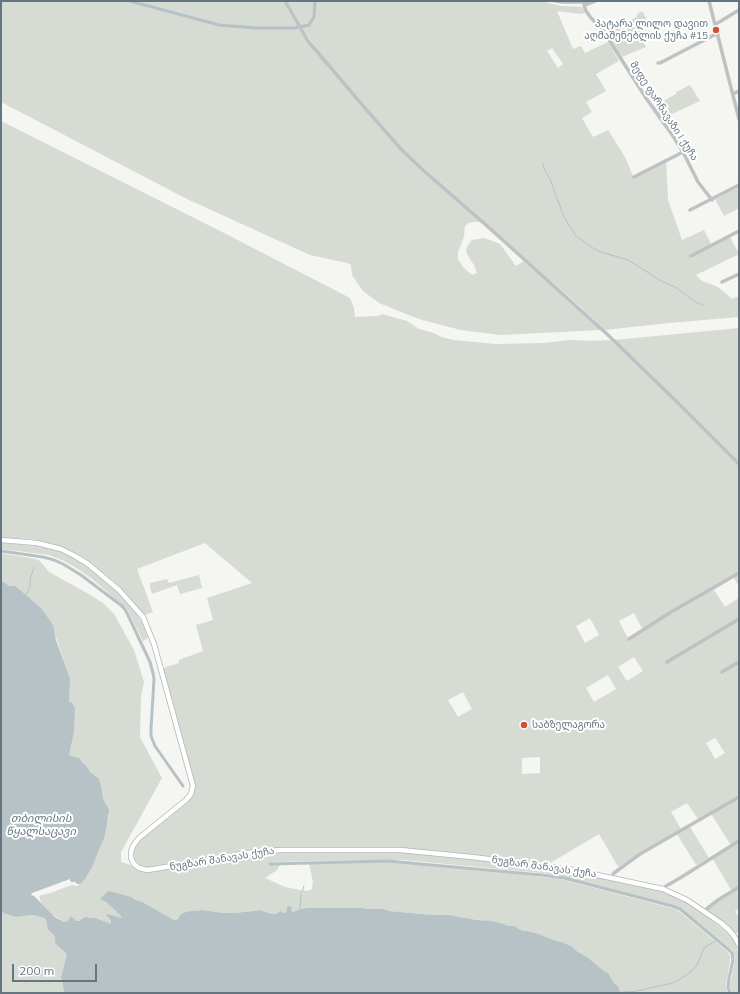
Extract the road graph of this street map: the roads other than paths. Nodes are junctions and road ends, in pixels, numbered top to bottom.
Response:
1 (285, 1) edge
2 (595, 1) edge
3 (709, 1) edge
4 (739, 10) edge
5 (716, 24) junction
6 (718, 34) junction
7 (658, 63) dead end
8 (739, 92) edge
9 (733, 94) junction
10 (739, 119) edge
11 (683, 152) junction
12 (634, 177) dead end
13 (739, 185) edge
14 (712, 200) junction
15 (690, 210) dead end
16 (739, 231) edge
17 (691, 256) dead end
18 (739, 274) edge
19 (722, 282) dead end
20 (739, 464) edge
21 (1, 540) edge
22 (739, 573) edge
23 (739, 619) edge
24 (629, 639) dead end
25 (667, 662) dead end
26 (739, 662) edge
27 (722, 672) dead end
28 (739, 797) edge
29 (739, 841) edge
30 (611, 878) junction
31 (739, 887) edge
32 (663, 889) junction
33 (704, 911) junction
34 (739, 933) edge
35 (734, 936) junction
36 (739, 945) edge

1 - 20 street
2 - 11 street, მეფე ფარნავაზი I ქუჩა
3 - 5 street
4 - 5 street
5 - 6 street
6 - 7 street
6 - 9 street
8 - 9 street
9 - 10 street
11 - 12 street
11 - 14 street, მეფე ფარნავაზი I ქუჩა
13 - 14 street
14 - 15 street
16 - 17 street
18 - 19 street
21 - 30 main road, ნუგზარ შანავას ქუჩა
22 - 24 street
23 - 25 street
26 - 27 street
28 - 30 street
29 - 32 street
30 - 32 main road, ნუგზარ შანავას ქუჩა
31 - 33 street
32 - 33 main road, ნუგზარ შანავას ქუჩა
33 - 35 main road, ნუგზარ შანავას ქუჩა
34 - 35 street
35 - 36 main road, ნუგზარ შანავას ქუჩა

